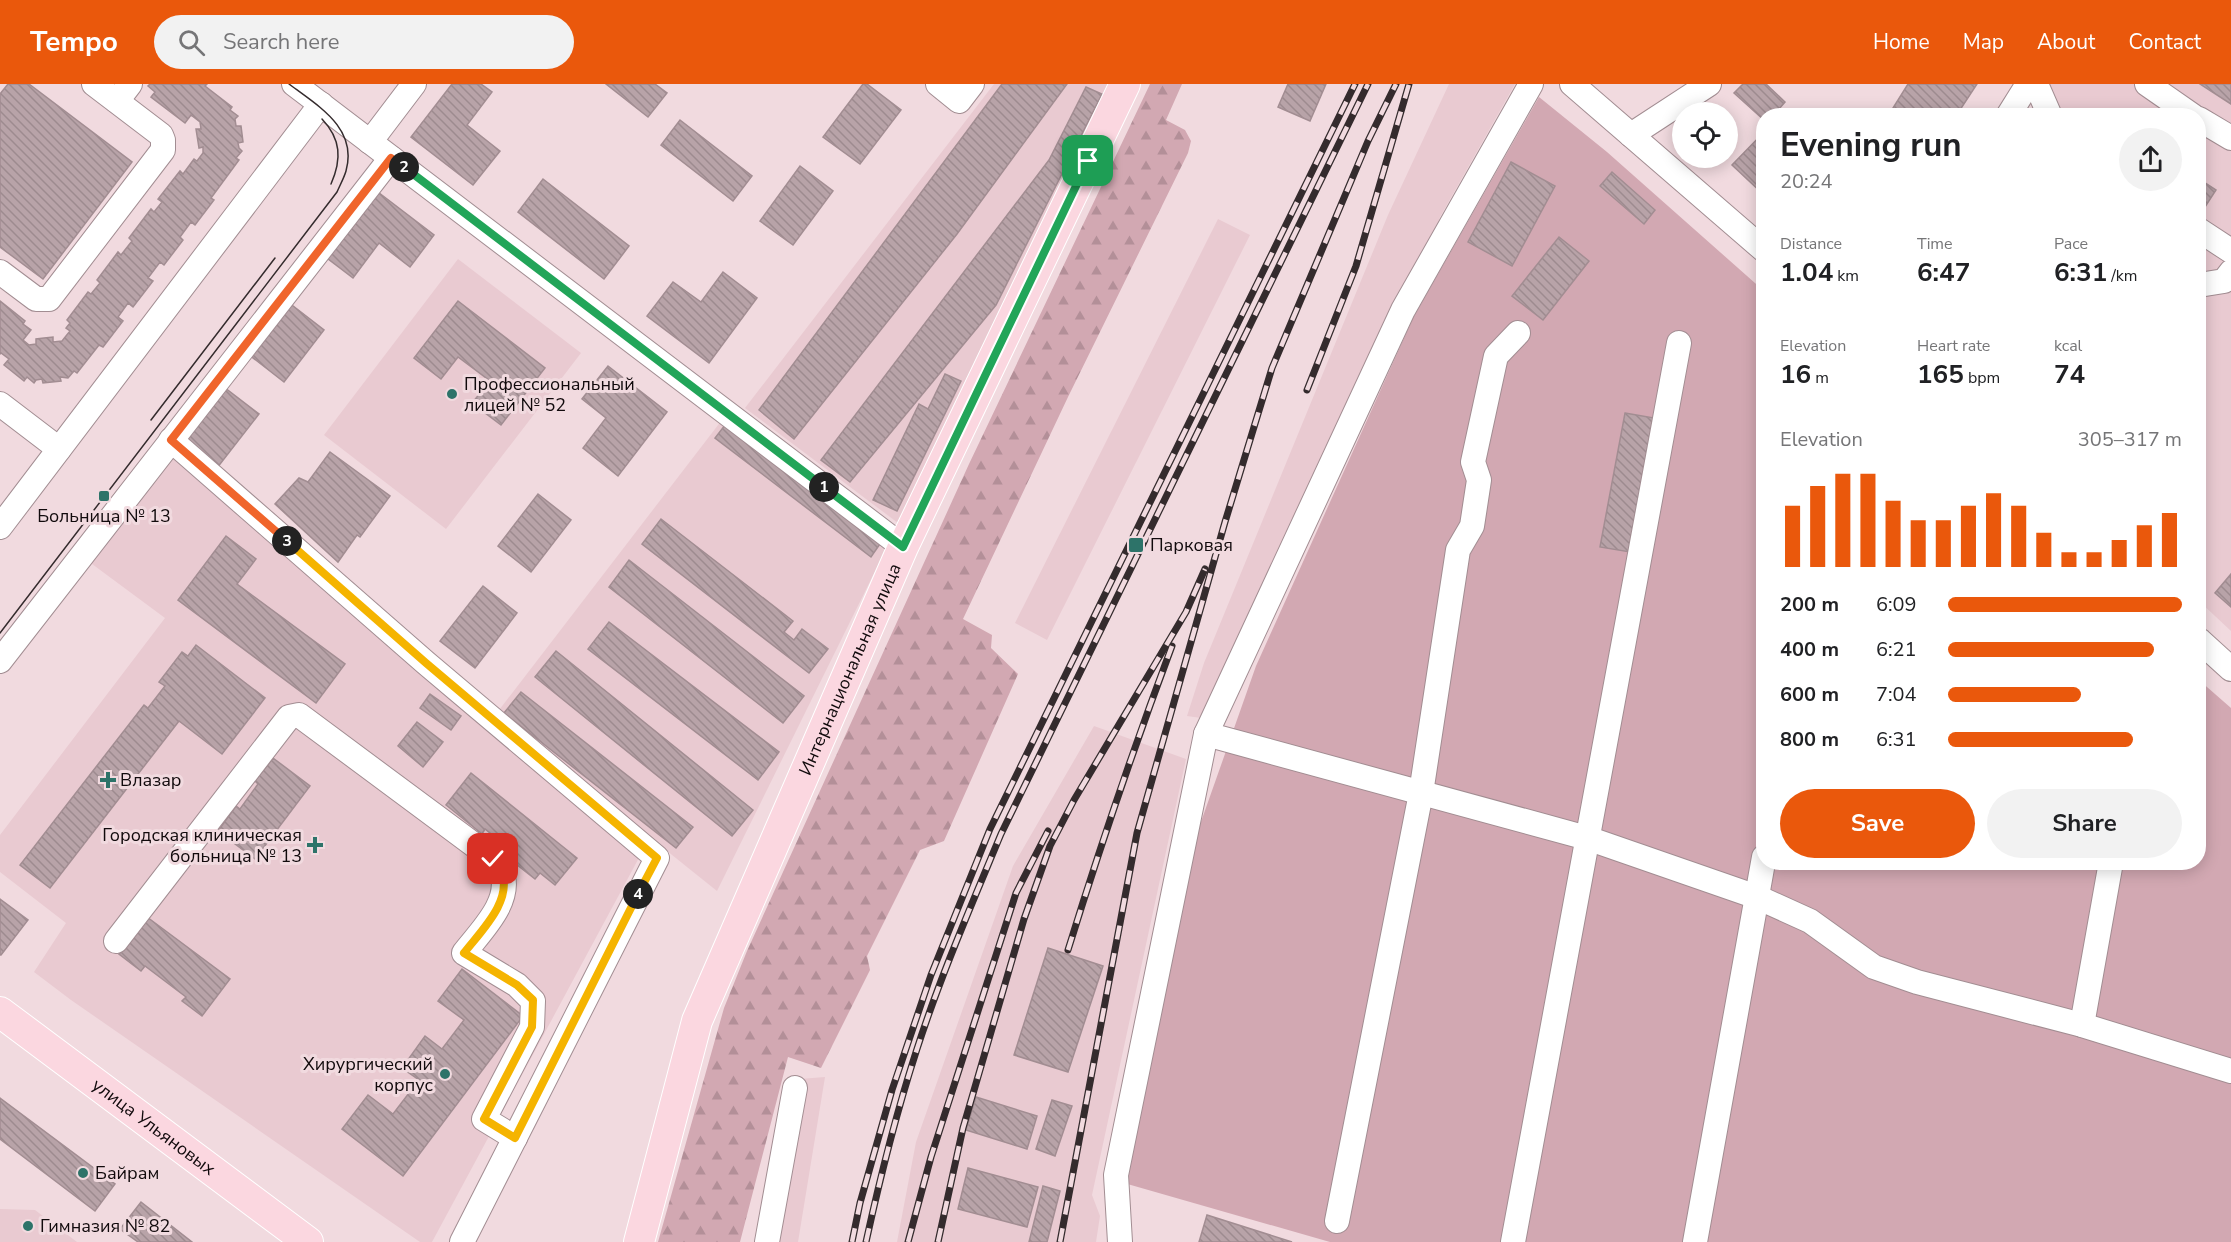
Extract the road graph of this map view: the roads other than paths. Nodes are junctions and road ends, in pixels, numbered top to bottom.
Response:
1 (94, 84) edge
2 (294, 84) edge
3 (414, 84) edge
4 (938, 84) edge
5 (972, 84) edge
6 (1125, 84) edge
7 (1531, 84) edge
8 (1572, 84) edge
9 (1709, 84) edge
10 (2028, 84) edge
11 (2036, 84) edge
12 (2147, 84) edge
13 (123, 93) edge
14 (321, 104) junction
15 (2013, 108) edge
16 (2046, 108) edge
17 (2182, 108) edge
18 (2206, 123) edge
19 (1630, 135) junction
20 (2231, 138) edge
21 (370, 142) junction
22 (391, 158) junction
23 (2206, 235) edge
24 (1756, 243) edge
25 (2231, 251) edge
26 (0, 272) edge
27 (2231, 272) edge
28 (2206, 284) edge
29 (1518, 333) dead end
30 (1679, 343) dead end
31 (0, 404) edge
32 (171, 440) junction
33 (59, 449) junction
34 (0, 527) edge
35 (903, 547) junction
36 (2206, 646) edge
37 (0, 661) edge
38 (2231, 669) edge
39 (1206, 734) junction
40 (1421, 793) junction
41 (1587, 838) junction
42 (1762, 870) edge
43 (2110, 870) edge
44 (1757, 897) junction
45 (116, 941) dead end
46 (0, 1012) edge
47 (2082, 1025) junction
48 (2231, 1071) edge
49 (795, 1088) dead end
50 (515, 1138) junction
51 (1337, 1221) dead end
52 (308, 1242) edge
53 (462, 1242) edge
54 (639, 1242) edge
55 (767, 1242) edge
56 (1120, 1242) edge
57 (1513, 1242) edge
58 (1695, 1242) edge

1 - 13 street
2 - 14 street
3 - 21 street
4 - 5 street
6 - 35 main road, Интернациональная улица
7 - 39 street
8 - 19 street
9 - 19 street
10 - 15 street
11 - 16 street
12 - 17 street
13 - 26 street
14 - 21 street
14 - 33 street
18 - 20 street
19 - 24 street
21 - 22 street
22 - 32 street
22 - 35 street
23 - 25 street
27 - 28 street
29 - 40 street
30 - 41 street
31 - 33 street
32 - 37 street
32 - 50 street
33 - 34 street
35 - 54 main road, Интернациональная улица
36 - 38 street
39 - 40 street
39 - 56 street
40 - 41 street
40 - 51 street
41 - 44 street
41 - 57 street
42 - 44 street
43 - 47 street
44 - 47 street
44 - 58 street
45 - 50 street
46 - 52 main road, улица Ульяновых
47 - 48 street
49 - 55 street
50 - 53 street

